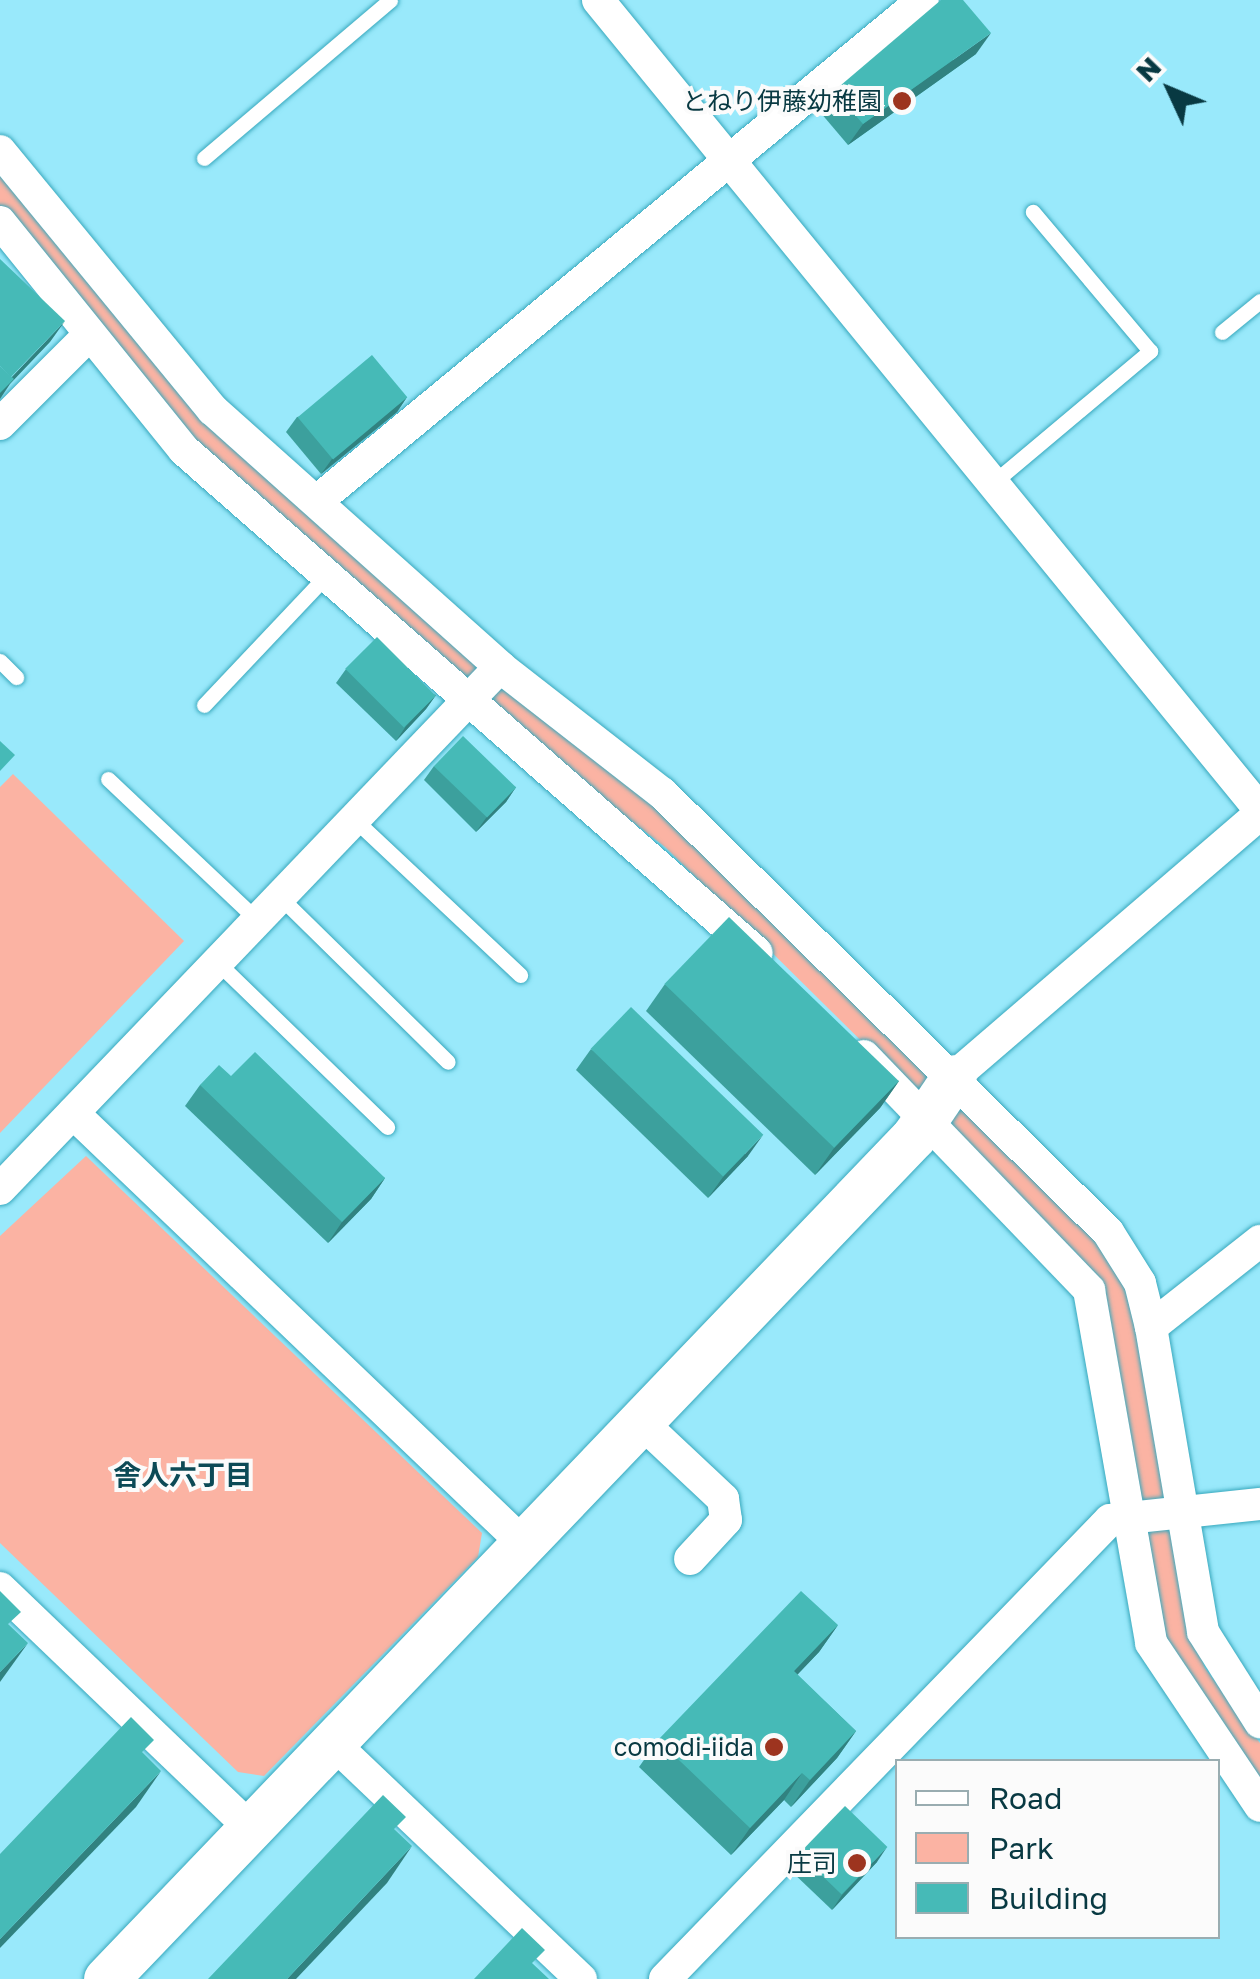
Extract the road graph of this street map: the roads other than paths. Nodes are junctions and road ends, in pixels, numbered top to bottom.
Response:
1 (390, 0) edge
2 (598, 0) edge
3 (923, 0) edge
4 (0, 151) edge
5 (204, 158) dead end
6 (729, 161) junction
7 (1033, 212) dead end
8 (0, 222) edge
9 (1260, 301) edge
10 (1222, 332) dead end
11 (90, 334) junction
12 (0, 424) edge
13 (994, 482) junction
14 (317, 501) junction
15 (326, 576) junction
16 (0, 662) edge
17 (500, 667) junction
18 (16, 678) dead end
19 (466, 701) junction
20 (204, 705) dead end
21 (108, 779) dead end
22 (1260, 812) edge
23 (354, 819) junction
24 (268, 908) junction
25 (217, 962) junction
26 (776, 971) edge
27 (520, 975) dead end
28 (832, 1025) edge
29 (448, 1062) dead end
30 (954, 1076) junction
31 (73, 1113) junction
32 (926, 1118) junction
33 (387, 1127) dead end
34 (0, 1190) edge
35 (1260, 1242) edge
36 (1151, 1327) junction
37 (640, 1421) junction
38 (1260, 1504) edge
39 (1177, 1510) junction
40 (1129, 1513) junction
41 (523, 1543) junction
42 (690, 1558) dead end
43 (0, 1588) edge
44 (1260, 1722) edge
45 (332, 1742) junction
46 (1260, 1806) edge
47 (250, 1828) junction
48 (106, 1979) edge
49 (581, 1979) edge
50 (665, 1979) edge

1 - 5 lane
2 - 6 street
3 - 6 street
4 - 14 street
6 - 13 street
6 - 14 street
7 - 13 lane
8 - 11 street
9 - 10 lane
11 - 12 street
11 - 15 street
13 - 22 street
14 - 17 street
15 - 19 street
15 - 20 lane
16 - 18 lane
17 - 19 street
17 - 30 street
19 - 23 street
19 - 26 street
21 - 24 lane
22 - 30 street
23 - 24 street
23 - 27 lane
24 - 25 street
24 - 29 lane
25 - 31 street
25 - 33 lane
28 - 32 street
30 - 32 street
30 - 36 street
31 - 34 street
31 - 41 street
32 - 37 street
32 - 40 street
35 - 36 street
36 - 39 street
37 - 41 street
37 - 42 street
38 - 39 street
39 - 40 street
39 - 44 street
40 - 46 street
40 - 50 street
41 - 45 street
43 - 47 street
45 - 47 street
45 - 49 street
47 - 48 street

